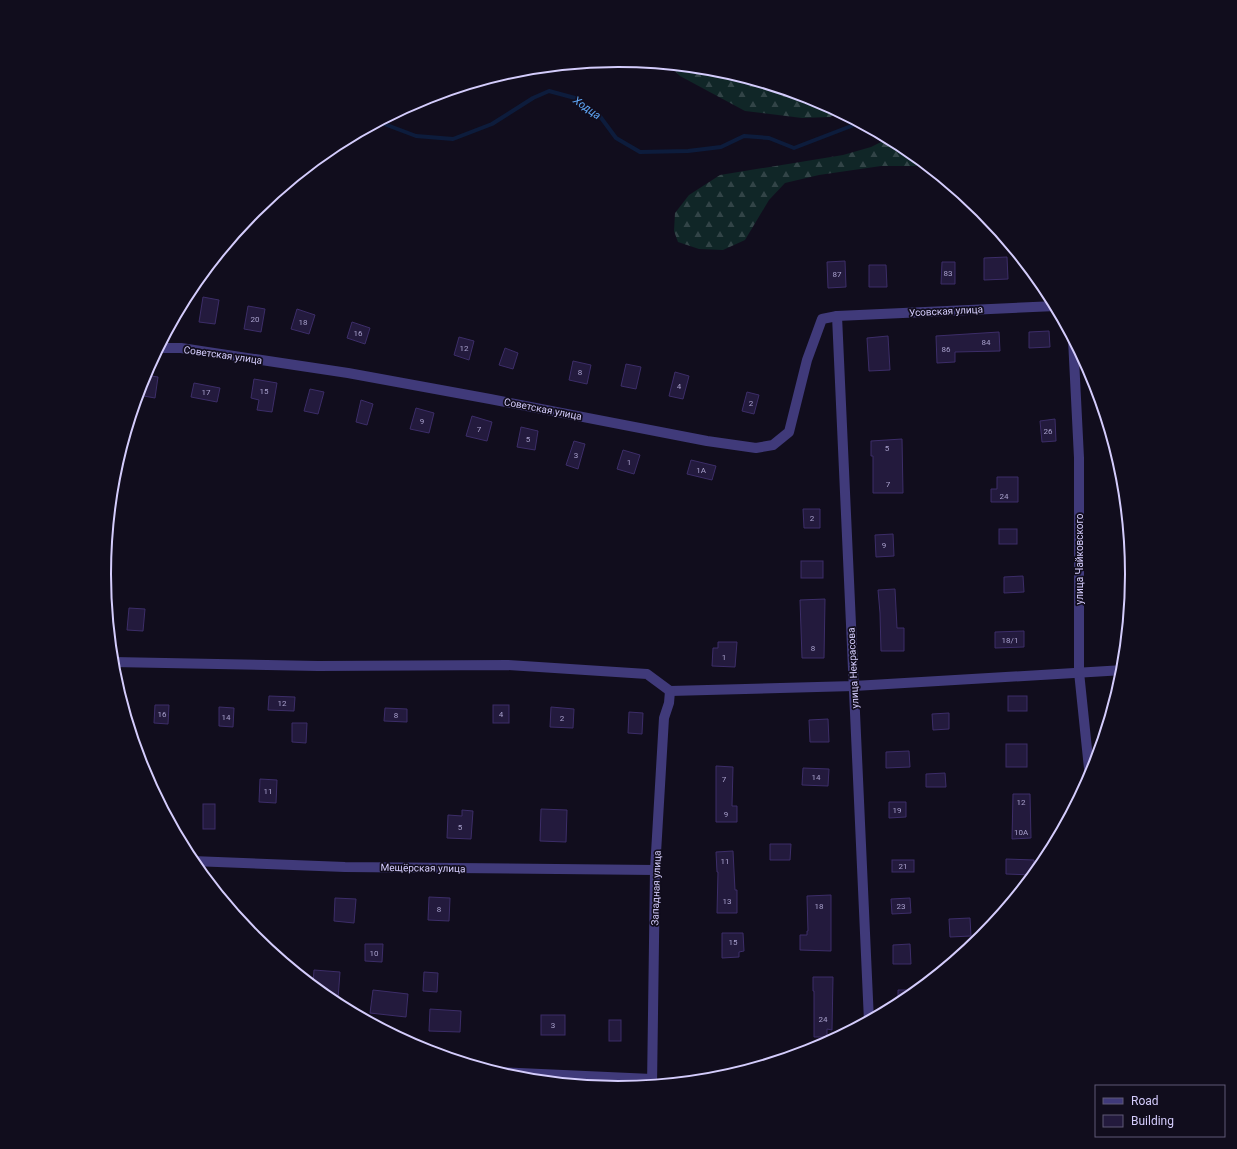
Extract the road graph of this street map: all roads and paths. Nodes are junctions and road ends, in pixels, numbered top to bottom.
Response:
1 (1049, 306) edge
2 (837, 316) junction
3 (164, 348) edge
4 (1074, 349) edge
5 (119, 662) edge
6 (1117, 670) edge
7 (1079, 672) junction
8 (854, 686) junction
9 (670, 691) junction
10 (1089, 765) edge
11 (201, 861) edge
12 (655, 870) junction
13 (869, 1016) edge
14 (532, 1074) edge
15 (641, 1081) edge
16 (652, 1081) edge

1 - 2 street, Усовская улица
2 - 3 street, Советская улица
2 - 8 street, улица Некрасова
4 - 7 street, улица Чайковского
5 - 9 street
6 - 7 street
7 - 8 street
7 - 10 street, улица Чайковского
8 - 9 street
8 - 13 street, улица Некрасова
9 - 12 street, Западная улица
11 - 12 street, Мещёрская улица
12 - 16 street, Западная улица
14 - 15 street

